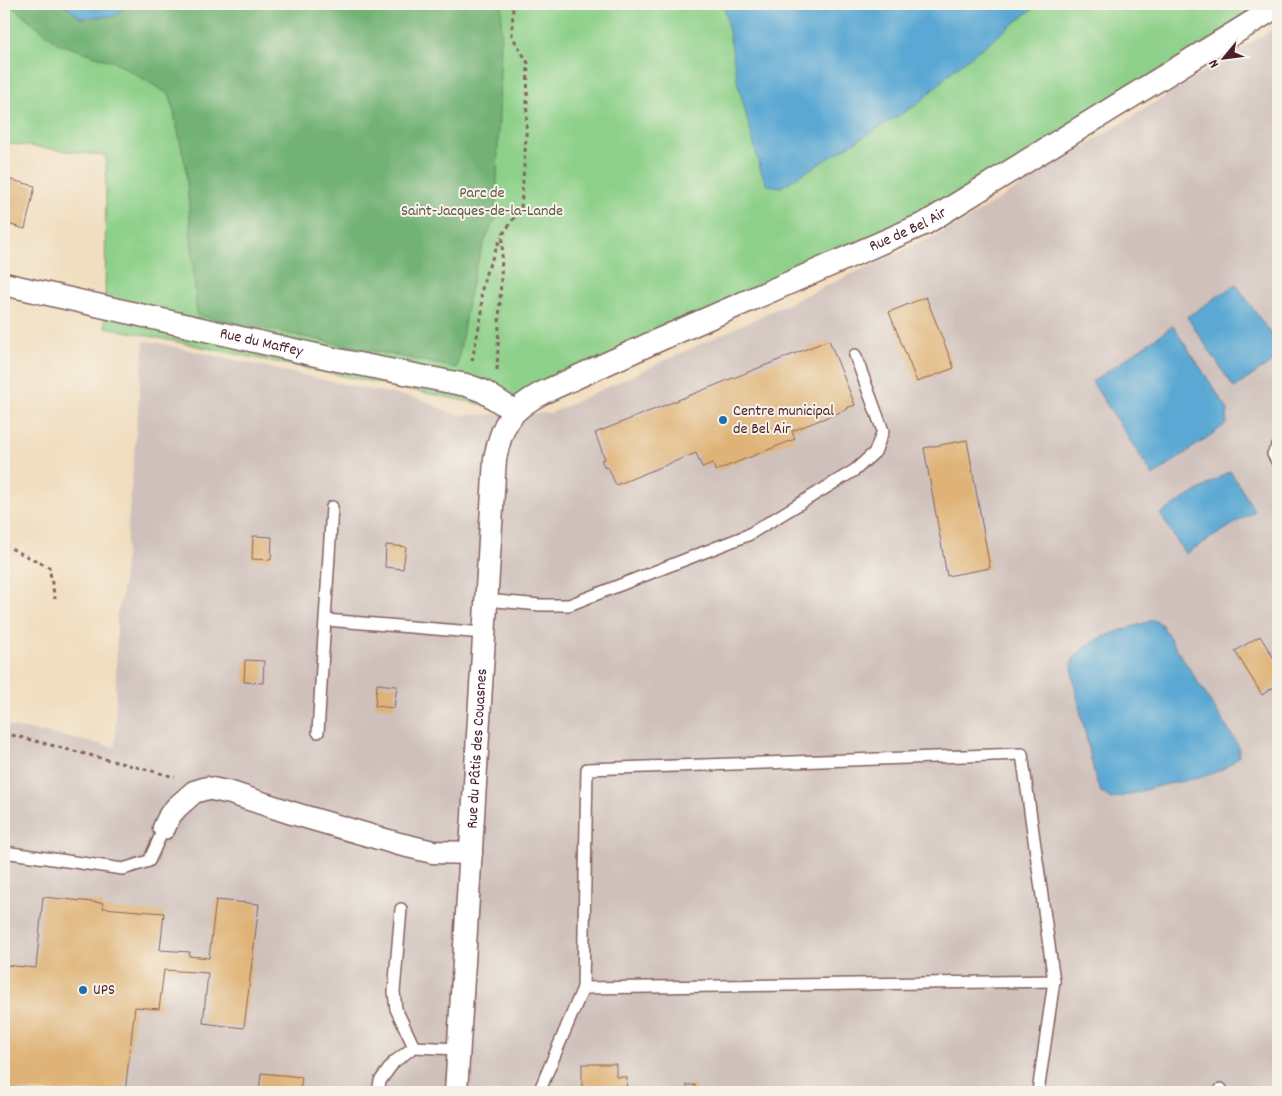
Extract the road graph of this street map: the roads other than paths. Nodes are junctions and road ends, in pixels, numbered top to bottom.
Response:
1 (1278, 6) edge
2 (4, 284) edge
3 (854, 355) dead end
4 (514, 411) junction
5 (1278, 446) edge
6 (1278, 463) edge
7 (332, 508) dead end
8 (486, 600) junction
9 (326, 620) junction
10 (484, 633) junction
11 (318, 732) dead end
12 (164, 828) joint
13 (4, 852) edge
14 (471, 853) junction
15 (401, 909) dead end
16 (1054, 981) junction
17 (583, 988) junction
18 (414, 1047) junction
19 (458, 1049) junction
20 (378, 1092) edge
21 (456, 1092) edge
22 (540, 1092) edge
23 (1038, 1092) edge

1 - 4 street, Rue de Bel Air
2 - 4 street, Rue du Maffey
3 - 8 lane
4 - 8 street, Rue du Pâtis des Couasnes
5 - 6 lane
7 - 9 lane
8 - 10 street, Rue du Pâtis des Couasnes
9 - 10 lane
9 - 11 lane
10 - 14 street, Rue du Pâtis des Couasnes
12 - 13 lane
12 - 14 street
14 - 19 street, Rue du Pâtis des Couasnes
15 - 18 lane
16 - 17 lane
16 - 17 lane
16 - 23 lane
17 - 22 lane
18 - 19 lane
18 - 20 lane
19 - 21 street, Rue du Pâtis des Couasnes

